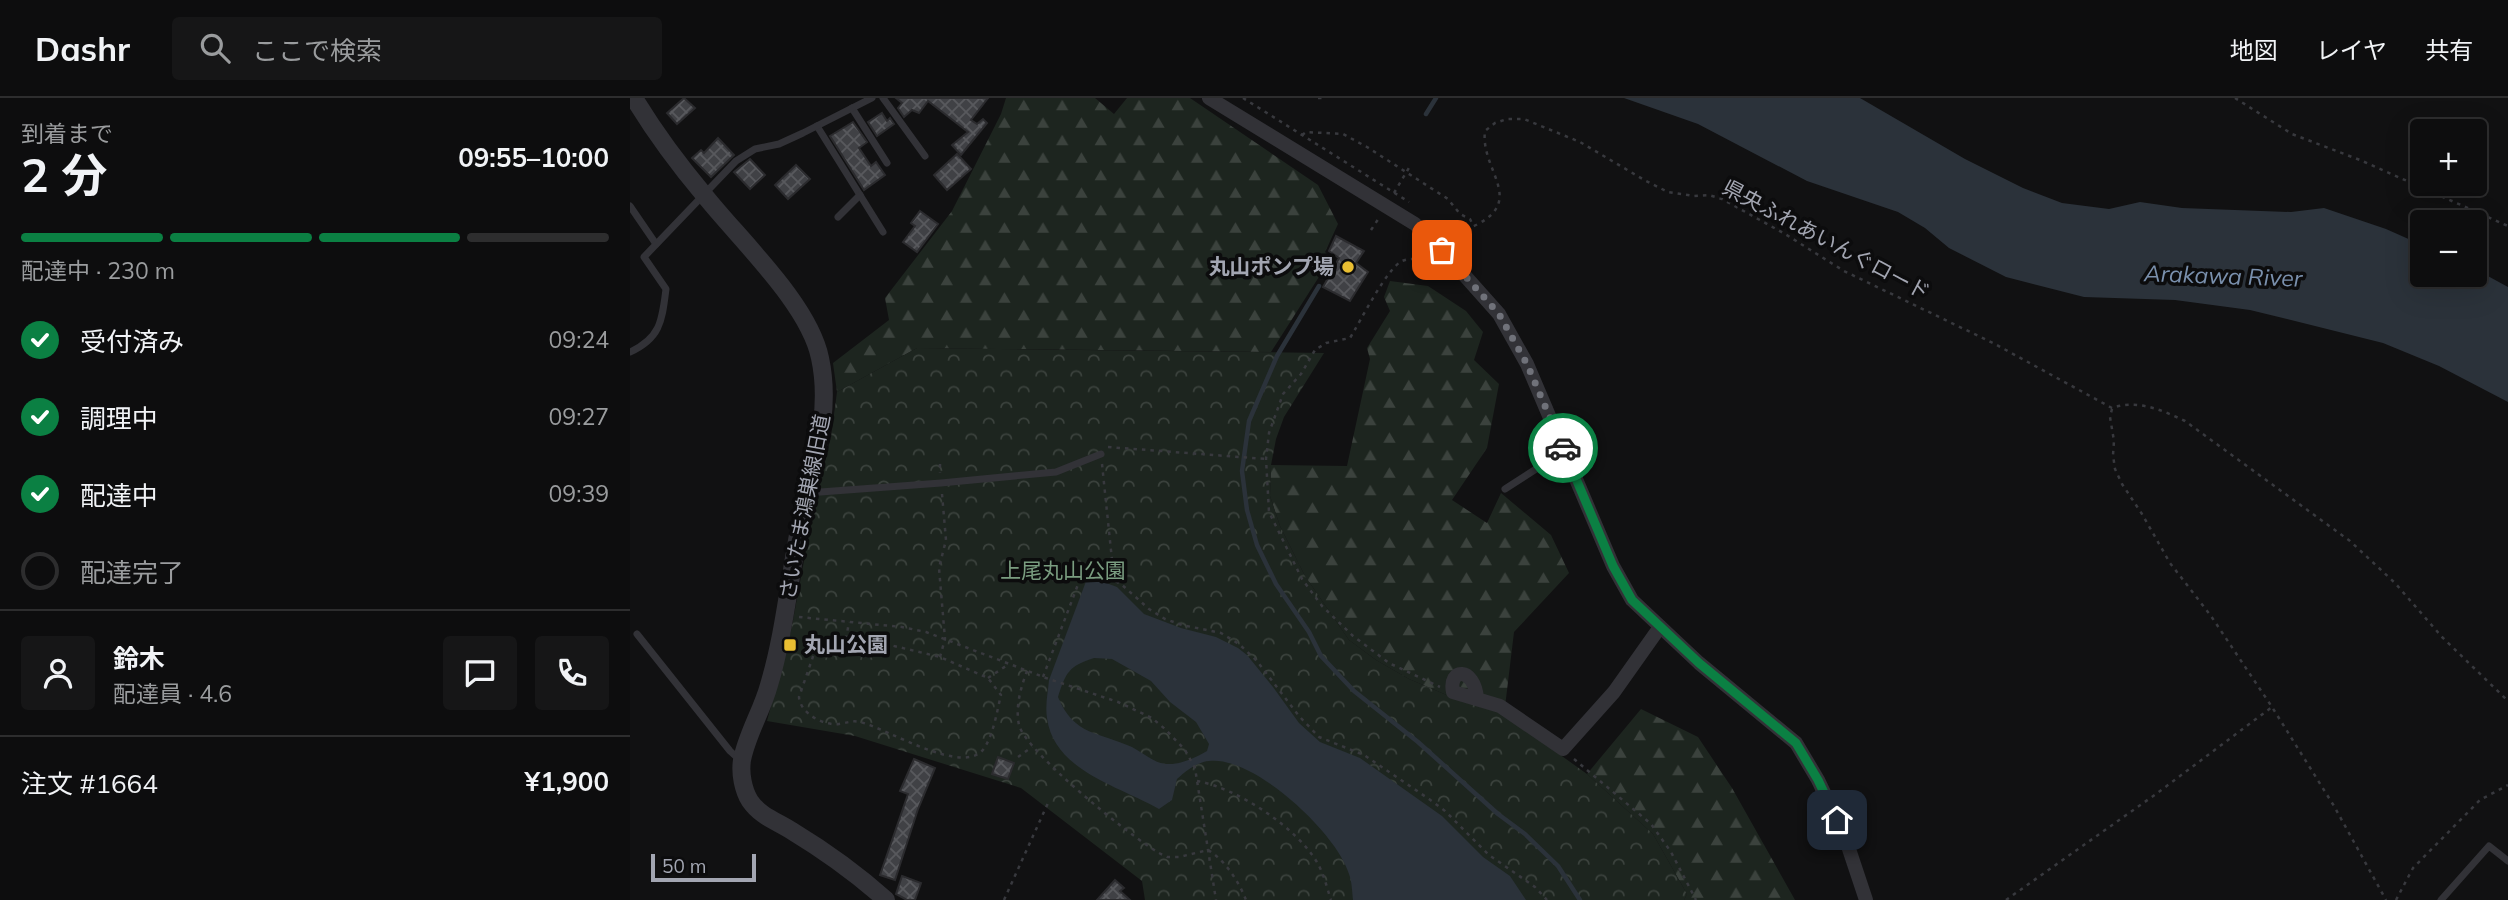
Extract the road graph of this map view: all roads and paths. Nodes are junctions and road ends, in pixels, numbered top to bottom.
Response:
1 (872, 98) edge
2 (883, 98) edge
3 (1209, 98) edge
4 (1243, 98) edge
5 (2235, 98) edge
6 (638, 105) edge
7 (852, 108) junction
8 (817, 126) junction
9 (1302, 135) junction
10 (925, 156) dead end
11 (887, 163) dead end
12 (1410, 166) dead end
13 (1407, 171) junction
14 (1393, 193) junction
15 (860, 195) junction
16 (704, 196) junction
17 (1411, 204) dead end
18 (630, 206) edge
19 (1382, 212) dead end
20 (838, 217) dead end
21 (2508, 226) edge
22 (1437, 227) dead end
23 (1473, 227) junction
24 (1371, 230) dead end
25 (883, 232) dead end
26 (656, 244) junction
27 (1446, 272) dead end
28 (630, 352) edge
29 (2112, 408) junction
30 (1564, 451) junction
31 (1101, 454) junction
32 (1266, 459) junction
33 (940, 464) dead end
34 (941, 483) junction
35 (1505, 489) dead end
36 (807, 493) junction
37 (1114, 579) junction
38 (783, 616) junction
39 (849, 622) junction
40 (1660, 627) junction
41 (637, 634) dead end
42 (945, 639) junction
43 (846, 640) junction
44 (940, 657) junction
45 (1009, 664) junction
46 (1027, 671) junction
47 (988, 678) junction
48 (1044, 678) junction
49 (1453, 692) junction
50 (1477, 698) junction
51 (2508, 701) edge
52 (2272, 707) junction
53 (1032, 747) junction
54 (1563, 749) junction
55 (1018, 757) dead end
56 (742, 761) junction
57 (1197, 781) junction
58 (2508, 785) edge
59 (1048, 803) dead end
60 (1208, 850) junction
61 (2508, 861) edge
62 (886, 900) edge
63 (1004, 900) edge
64 (1216, 900) edge
65 (1246, 900) edge
66 (1331, 900) edge
67 (1547, 900) edge
68 (1696, 900) edge
69 (1866, 900) edge
70 (2006, 900) edge
71 (2386, 900) edge
72 (2396, 900) edge
73 (2441, 900) edge

1 - 7 lane
2 - 10 lane
3 - 30 street
4 - 9 path
5 - 21 path
6 - 16 street, さいたま鴻巣線旧道
7 - 8 lane
7 - 11 lane
8 - 15 lane
8 - 16 lane
9 - 13 path
9 - 14 path
12 - 13 path
13 - 14 path
13 - 23 path
14 - 17 path
15 - 20 lane
15 - 25 lane
16 - 26 lane
16 - 36 street, さいたま鴻巣線旧道
18 - 26 lane
19 - 24 path
22 - 23 path
23 - 29 path, 県央ふれあいんぐロード
26 - 28 lane
27 - 32 path
29 - 51 path
29 - 52 path
30 - 35 lane
30 - 40 street
31 - 32 path
31 - 34 lane
31 - 37 path
32 - 49 path
33 - 34 path
34 - 36 lane
34 - 42 path
36 - 38 street, さいたま鴻巣線旧道
37 - 48 path
37 - 67 path
38 - 39 path
38 - 56 street, さいたま鴻巣線旧道
39 - 42 path
39 - 43 path
40 - 54 street
40 - 69 street
41 - 56 lane
42 - 44 path
42 - 45 path
43 - 44 path
43 - 47 path
44 - 47 path
45 - 46 path
45 - 47 path
46 - 48 path
46 - 53 path
48 - 57 path
49 - 50 street
49 - 50 street
50 - 54 street
52 - 70 path
52 - 71 path
53 - 55 path
53 - 60 path
54 - 68 path
56 - 62 street, さいたま鴻巣線旧道
57 - 60 path
57 - 66 path
58 - 72 path
59 - 63 path
60 - 64 path
60 - 65 path
61 - 73 lane

